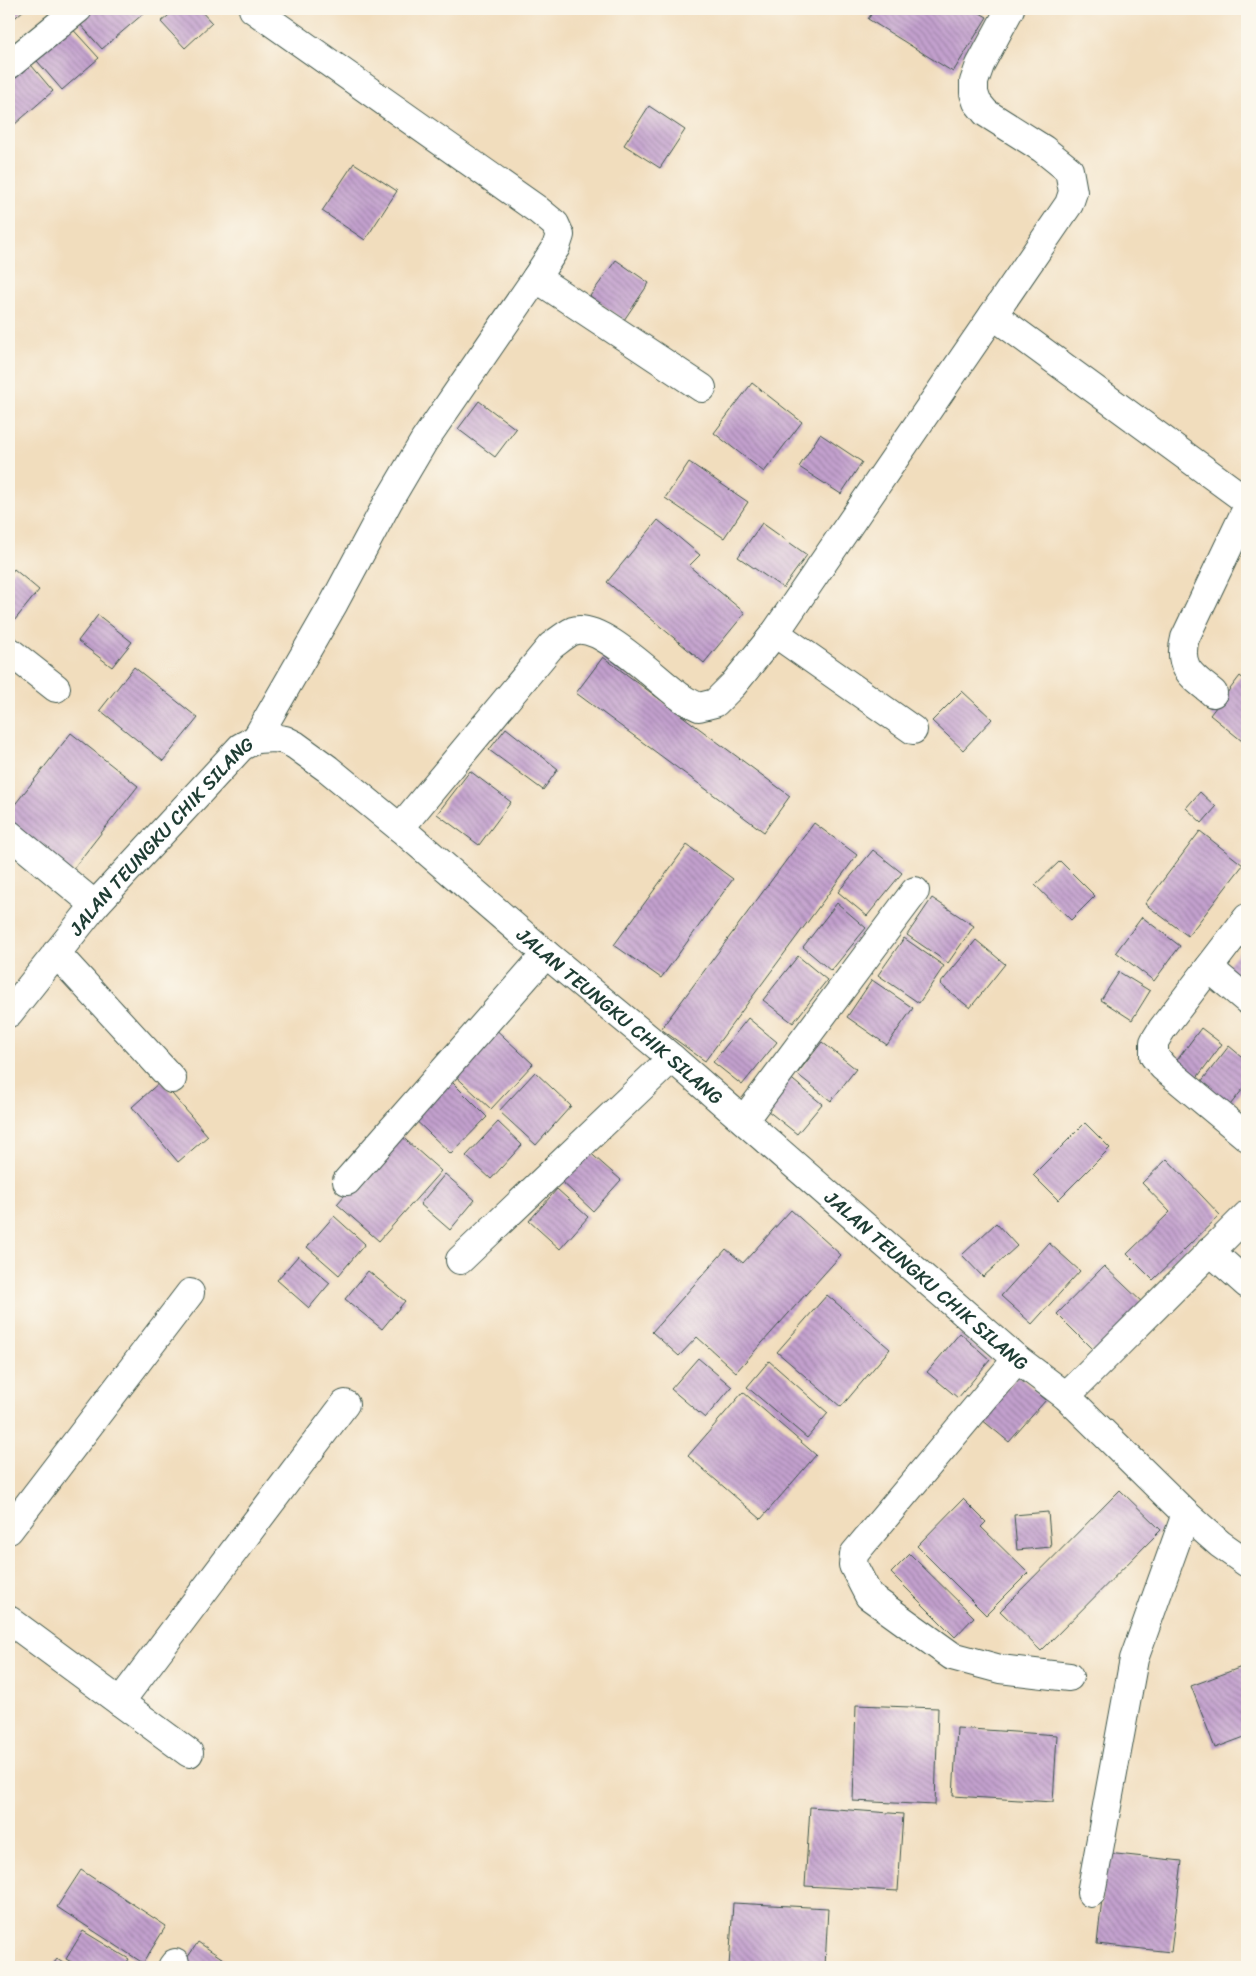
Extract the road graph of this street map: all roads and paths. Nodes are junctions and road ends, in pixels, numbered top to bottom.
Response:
1 (78, 9) edge
2 (252, 9) edge
3 (1010, 9) edge
4 (9, 65) edge
5 (536, 278) junction
6 (993, 315) junction
7 (702, 388) dead end
8 (1247, 501) edge
9 (1247, 508) edge
10 (775, 633) junction
11 (9, 651) edge
12 (56, 688) dead end
13 (1213, 693) dead end
14 (913, 730) dead end
15 (256, 739) junction
16 (400, 828) junction
17 (9, 834) edge
18 (915, 891) dead end
19 (95, 905) junction
20 (1247, 918) edge
21 (56, 953) junction
22 (546, 954) junction
23 (1209, 968) junction
24 (1247, 1000) edge
25 (9, 1012) edge
26 (672, 1058) junction
27 (172, 1079) dead end
28 (744, 1120) junction
29 (1247, 1137) edge
30 (347, 1181) dead end
31 (1247, 1215) edge
32 (1210, 1251) junction
33 (460, 1260) dead end
34 (1247, 1284) edge
35 (190, 1293) dead end
36 (1017, 1359) junction
37 (1066, 1396) junction
38 (345, 1404) dead end
39 (1186, 1514) junction
40 (9, 1530) edge
41 (1247, 1563) edge
42 (9, 1620) edge
43 (1069, 1676) dead end
44 (120, 1702) junction
45 (189, 1753) dead end
46 (1091, 1893) dead end

1 - 4 street
2 - 5 street
3 - 6 street
5 - 7 street
5 - 15 street
6 - 8 street
6 - 10 street
9 - 13 street
10 - 14 street
10 - 16 street
11 - 12 street
15 - 16 street, JALAN TEUNGKU CHIK SILANG
15 - 19 street, JALAN TEUNGKU CHIK SILANG
16 - 22 street, JALAN TEUNGKU CHIK SILANG
17 - 19 street
18 - 28 street
19 - 21 street, JALAN TEUNGKU CHIK SILANG
20 - 23 street
21 - 25 street, JALAN TEUNGKU CHIK SILANG
21 - 27 street
22 - 26 street, JALAN TEUNGKU CHIK SILANG
22 - 30 street
23 - 24 street
23 - 29 street
26 - 28 street, JALAN TEUNGKU CHIK SILANG
26 - 33 street
28 - 36 street, JALAN TEUNGKU CHIK SILANG
31 - 32 street
32 - 34 street
32 - 37 street
35 - 40 street
36 - 37 street, JALAN TEUNGKU CHIK SILANG
36 - 43 street
37 - 39 street, JALAN TEUNGKU CHIK SILANG
38 - 44 street
39 - 41 street, JALAN TEUNGKU CHIK SILANG
39 - 46 street
42 - 44 street
44 - 45 street

